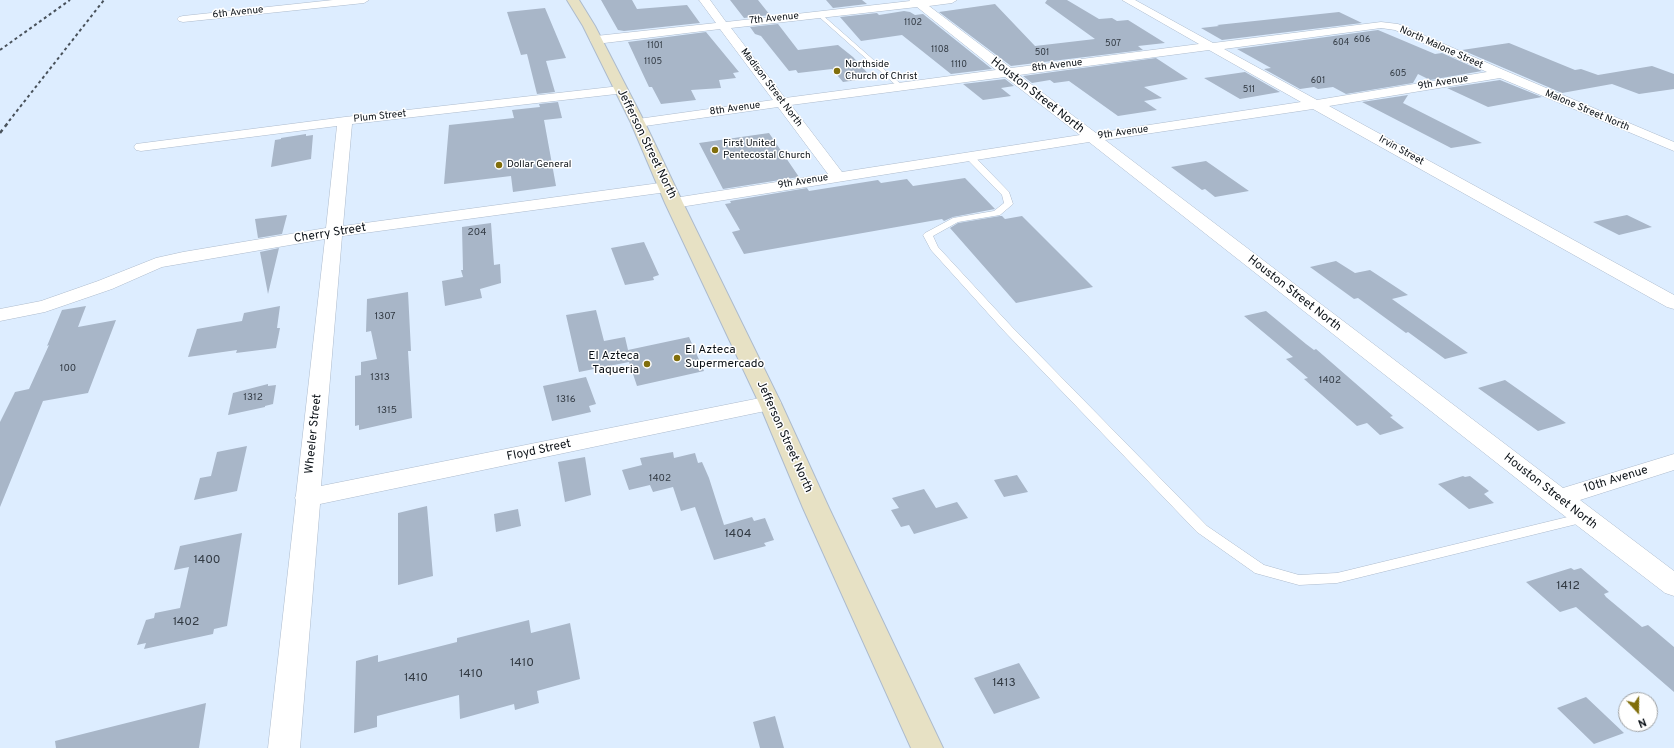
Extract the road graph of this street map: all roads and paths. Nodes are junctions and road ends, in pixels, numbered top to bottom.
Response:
1 (364, 0) edge
2 (573, 0) edge
3 (704, 0) edge
4 (952, 0) edge
5 (1127, 0) edge
6 (917, 2) edge
7 (819, 14) junction
8 (184, 18) dead end
9 (723, 25) junction
10 (1381, 25) joint
11 (596, 40) junction
12 (1213, 46) junction
13 (1008, 72) junction
14 (1501, 74) junction
15 (900, 86) junction
16 (620, 90) junction
17 (783, 103) junction
18 (1316, 104) junction
19 (345, 121) junction
20 (638, 123) junction
21 (1091, 137) junction
22 (141, 147) dead end
23 (1674, 147) edge
24 (969, 156) junction
25 (838, 176) junction
26 (671, 195) junction
27 (335, 232) junction
28 (1674, 303) edge
29 (0, 315) edge
30 (770, 403) junction
31 (1674, 462) edge
32 (307, 498) junction
33 (1558, 498) junction
34 (1584, 518) junction
35 (1674, 586) edge
36 (284, 748) edge
37 (927, 748) edge

1 - 8 street, 6th Avenue
2 - 11 main road, Jefferson Street North
3 - 9 street, Madison Street North
4 - 6 street, 7th Avenue
5 - 12 street, Irvin Street
6 - 7 street, 7th Avenue
6 - 13 street, Houston Street North
7 - 9 street, 7th Avenue
7 - 15 lane
9 - 11 street, 7th Avenue
9 - 17 street, Madison Street North
10 - 12 street, 8th Avenue
10 - 14 street, North Malone Street
11 - 16 main road, Jefferson Street North
12 - 13 street, 8th Avenue
12 - 18 street, Irvin Street
13 - 15 street, 8th Avenue
13 - 21 street, Houston Street North
14 - 18 street, 9th Avenue
14 - 23 street, Malone Street North
15 - 17 street, 8th Avenue
16 - 19 street, Plum Street
16 - 20 main road, Jefferson Street North
17 - 20 street, 8th Avenue
17 - 25 street, Madison Street North
18 - 21 street, 9th Avenue
18 - 28 street, Irvin Street
19 - 22 street, Plum Street
19 - 27 street, Wheeler Street
20 - 26 main road, Jefferson Street North
21 - 24 street, 9th Avenue
21 - 33 street, Houston Street North
24 - 25 street, 9th Avenue
24 - 34 lane
25 - 26 street, 9th Avenue
26 - 27 street, Cherry Street
26 - 30 main road, Jefferson Street North
27 - 29 street, Cherry Street
27 - 32 street, Wheeler Street
30 - 32 street, Floyd Street
30 - 37 main road, Jefferson Street North
31 - 33 street, 10th Avenue
32 - 36 street, Wheeler Street
33 - 34 street, Houston Street North
34 - 35 street, Houston Street North

